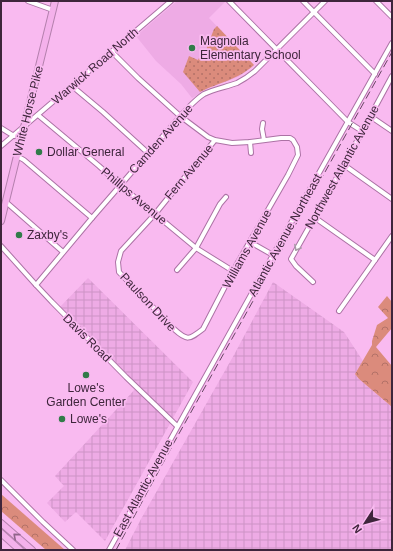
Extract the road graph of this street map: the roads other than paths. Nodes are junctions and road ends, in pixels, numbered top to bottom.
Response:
1 (28, 1) edge
2 (55, 1) edge
3 (171, 1) edge
4 (229, 1) edge
5 (303, 1) edge
6 (325, 1) edge
7 (376, 1) edge
8 (53, 10) junction
9 (314, 12) junction
10 (392, 17) edge
11 (392, 44) edge
12 (277, 50) junction
13 (112, 52) junction
14 (375, 74) junction
15 (392, 76) edge
16 (72, 86) junction
17 (38, 115) junction
18 (180, 116) junction
19 (370, 116) junction
20 (348, 122) junction
21 (263, 123) dead end
22 (24, 127) junction
23 (1, 128) edge
24 (362, 131) junction
25 (392, 131) edge
26 (14, 136) junction
27 (216, 140) junction
28 (264, 140) junction
29 (250, 142) junction
30 (1, 146) edge
31 (148, 153) junction
32 (251, 153) dead end
33 (17, 156) junction
34 (344, 165) junction
35 (120, 185) junction
36 (226, 197) dead end
37 (392, 199) edge
38 (6, 202) junction
39 (155, 214) junction
40 (2, 215) edge
41 (92, 218) junction
42 (314, 218) junction
43 (1, 221) edge
44 (392, 236) edge
45 (250, 242) junction
46 (1, 246) edge
47 (196, 248) junction
48 (63, 252) junction
49 (1, 254) edge
50 (273, 255) junction
51 (10, 256) junction
52 (118, 260) joint
53 (375, 260) junction
54 (177, 270) dead end
55 (233, 271) junction
56 (313, 282) dead end
57 (36, 285) junction
58 (339, 311) dead end
59 (187, 338) joint
60 (178, 426) junction
61 (1, 480) edge
62 (1, 523) edge
63 (1, 533) edge
64 (20, 550) edge
65 (32, 550) edge
66 (73, 550) edge
67 (109, 550) edge

1 - 8 street
2 - 8 highway, White Horse Pike
3 - 13 street, Warwick Road North
4 - 12 street
5 - 9 street
6 - 9 street, Camden Avenue
7 - 10 street
8 - 22 highway, White Horse Pike
9 - 12 street, Camden Avenue
9 - 14 street
11 - 14 street, Atlantic Avenue Northeast
12 - 18 street, Camden Avenue
12 - 20 street
13 - 16 street, Warwick Road North
13 - 18 street
14 - 20 street, Atlantic Avenue Northeast
15 - 19 street, Northwest Atlantic Avenue
16 - 17 street, Warwick Road North
16 - 31 street
17 - 22 street, Warwick Road North
17 - 35 street, Phillips Avenue
18 - 27 street
18 - 31 street, Camden Avenue
19 - 24 street, Northwest Atlantic Avenue
19 - 25 street
20 - 24 street
20 - 50 street, Atlantic Avenue Northeast
21 - 28 street
22 - 26 street, Warwick Road North
22 - 33 highway, White Horse Pike
23 - 26 street
24 - 34 street, Northwest Atlantic Avenue
26 - 30 street, Warwick Road North
27 - 29 street
27 - 39 street, Fern Avenue
28 - 29 street
28 - 45 street, Williams Avenue
29 - 32 street
31 - 35 street, Camden Avenue
33 - 38 highway, White Horse Pike
33 - 41 street
34 - 37 street
34 - 42 street, Northwest Atlantic Avenue
35 - 39 street, Phillips Avenue
35 - 41 street, Camden Avenue
36 - 47 street
38 - 40 highway, White Horse Pike
38 - 48 street
39 - 47 street, Phillips Avenue
39 - 52 street, Fern Avenue
40 - 43 highway, White Horse Pike
41 - 48 street, Camden Avenue
42 - 53 street
42 -> 56 street, Northwest Atlantic Avenue
44 - 53 street
45 - 50 street
45 - 55 street, Williams Avenue
46 - 51 street, Davis Road
47 - 54 street
47 - 55 street, Phillips Avenue
48 - 57 street, Camden Avenue
49 - 51 street
50 - 60 street, Atlantic Avenue Northeast
51 - 57 street, Davis Road
52 - 59 street, Paulson Drive
53 - 58 street
55 - 59 street, Williams Avenue
57 - 60 street, Davis Road
60 - 67 street, East Atlantic Avenue
61 - 66 street
65 -> 62 highway
63 - 64 highway

